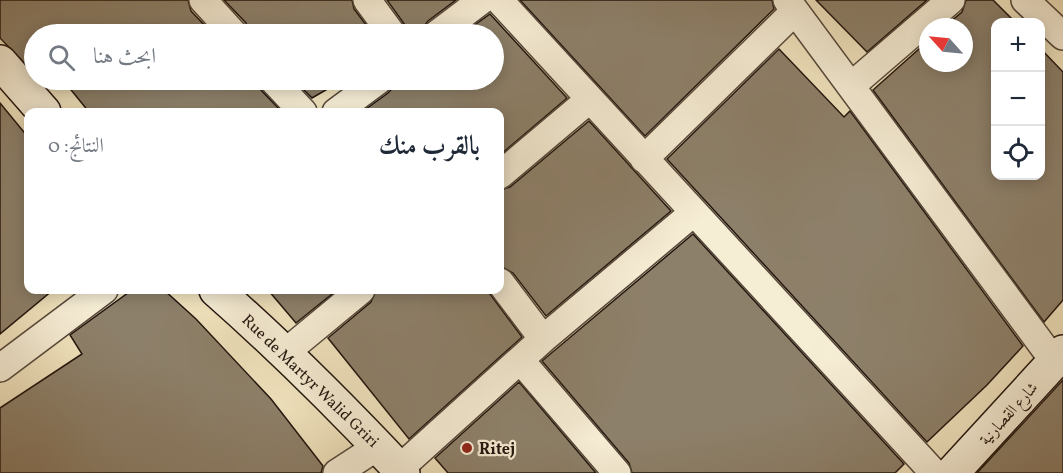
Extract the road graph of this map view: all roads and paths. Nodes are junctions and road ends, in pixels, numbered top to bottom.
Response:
1 (203, 0) edge
2 (366, 0) edge
3 (482, 0) edge
4 (498, 0) edge
5 (951, 0) edge
6 (1026, 1) edge
7 (791, 5) edge
8 (225, 24) edge
9 (384, 24) edge
10 (450, 24) edge
11 (1063, 36) edge
12 (6, 80) edge
13 (851, 86) junction
14 (282, 90) edge
15 (366, 90) edge
16 (590, 99) junction
17 (39, 108) edge
18 (299, 108) edge
19 (341, 108) edge
20 (644, 159) junction
21 (504, 172) edge
22 (693, 213) junction
23 (504, 287) edge
24 (99, 294) edge
25 (221, 294) edge
26 (356, 294) edge
27 (543, 339) junction
28 (286, 352) junction
29 (1059, 357) edge
30 (521, 361) junction
31 (0, 368) edge
32 (394, 462) edge
33 (952, 471) edge
34 (337, 473) edge
35 (617, 473) edge

1 - 8 street
2 - 9 street
3 - 10 street
4 - 16 street
5 - 13 street
6 - 11 street
7 - 13 street
7 - 20 street
12 - 17 street
13 - 29 street
14 - 18 street
15 - 19 street
16 - 20 street
16 - 21 street
20 - 22 street
22 - 27 street
22 - 33 street
23 - 27 street
24 - 31 street
25 - 28 street, Rue de Martyr Walid Griri
26 - 28 street
27 - 30 street
28 - 32 street, Rue de Martyr Walid Griri
29 - 33 street, شارع القصارنية
30 - 32 street
30 - 35 street
32 - 34 street

